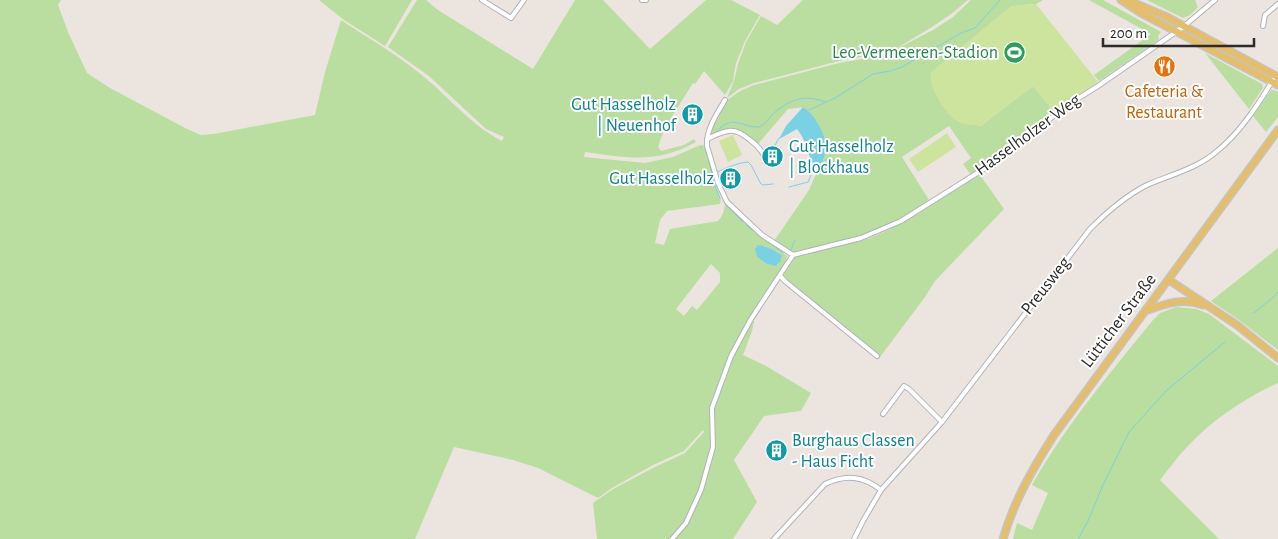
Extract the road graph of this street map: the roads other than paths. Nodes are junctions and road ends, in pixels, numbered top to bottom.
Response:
1 (482, 0) edge
2 (524, 0) edge
3 (1121, 0) edge
4 (1127, 0) edge
5 (1215, 0) edge
6 (1278, 4) edge
7 (1263, 26) dead end
8 (1183, 27) junction
9 (1176, 31) junction
10 (1276, 80) edge
11 (725, 100) dead end
12 (1278, 130) edge
13 (707, 139) junction
14 (764, 155) dead end
15 (794, 255) junction
16 (780, 276) junction
17 (1169, 280) junction
18 (1212, 308) junction
19 (1144, 312) junction
20 (877, 356) dead end
21 (1278, 358) edge
22 (883, 414) dead end
23 (942, 422) junction
24 (881, 490) junction
25 (672, 539) edge
26 (774, 539) edge
27 (854, 539) edge
28 (1003, 539) edge

1 - 2 street
3 - 9 main road
4 - 8 main road
5 - 8 street, Hasselholzer Weg
6 - 7 street
8 - 9 street, Hasselholzer Weg
8 - 10 main road
9 - 10 main road
9 - 15 street, Hasselholzer Weg
10 - 23 street, Preusweg
11 - 13 street
12 - 17 main road, Lütticher Straße
13 - 14 street
13 - 15 street
15 - 16 street
16 - 20 street
16 - 25 street
17 - 18 main road
17 - 19 main road, Lütticher Straße
18 - 19 main road
18 - 21 main road
19 - 28 main road, Lütticher Straße
22 - 23 street
23 - 24 street, Preusweg
24 - 26 street
24 - 27 street, Preusweg

